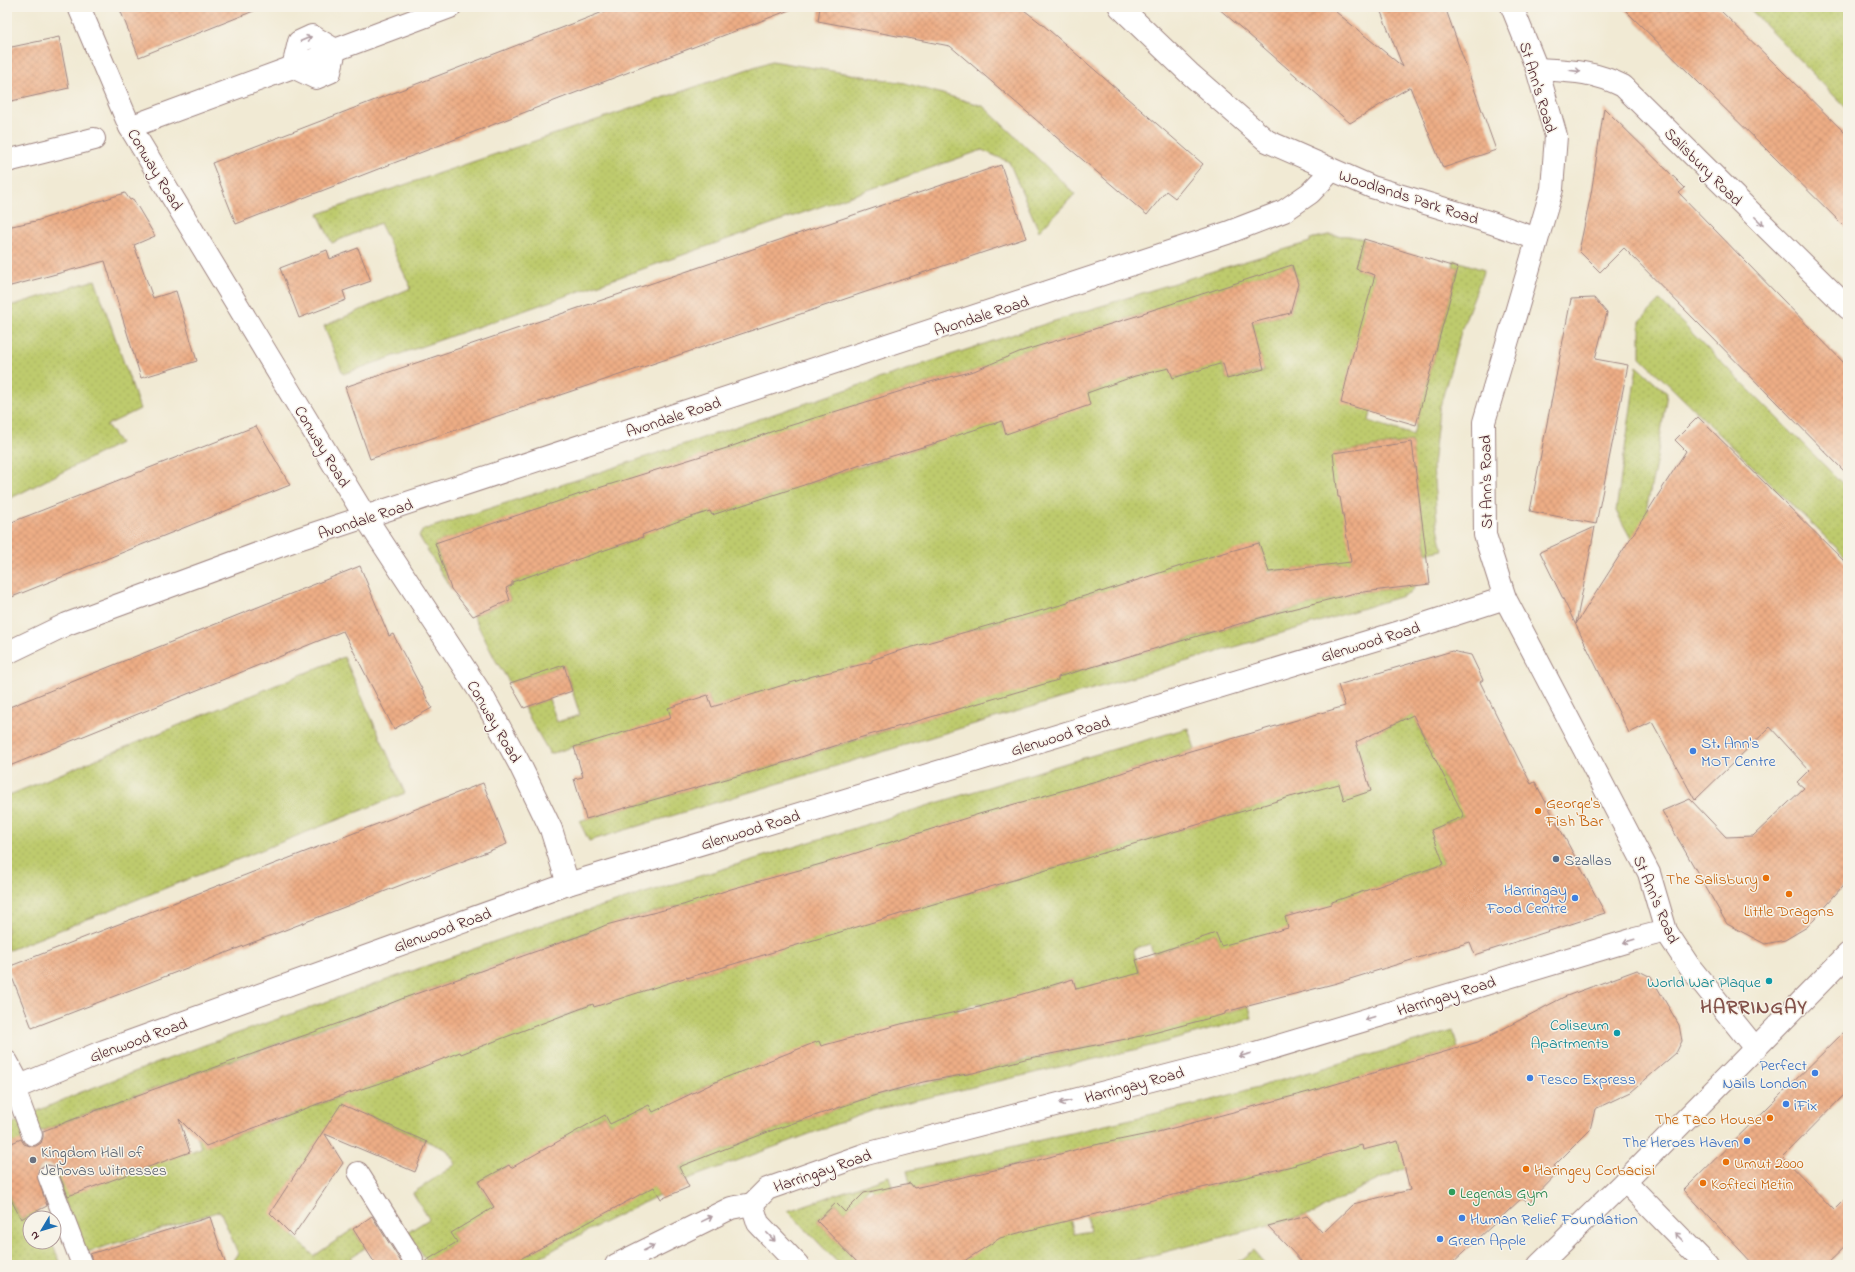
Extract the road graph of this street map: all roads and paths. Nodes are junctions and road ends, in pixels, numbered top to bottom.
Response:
1 (79, 7) edge
2 (450, 7) edge
3 (1120, 7) edge
4 (1512, 7) edge
5 (335, 50) junction
6 (293, 67) junction
7 (1537, 68) junction
8 (130, 127) junction
9 (94, 138) dead end
10 (7, 161) edge
11 (1332, 170) junction
12 (1537, 239) junction
13 (1848, 308) edge
14 (366, 518) junction
15 (1505, 598) junction
16 (7, 653) edge
17 (568, 884) junction
18 (1666, 931) junction
19 (1848, 954) edge
20 (1756, 1048) junction
21 (7, 1062) edge
22 (14, 1090) edge
23 (32, 1135) dead end
24 (358, 1172) dead end
25 (48, 1176) dead end
26 (1625, 1181) junction
27 (752, 1204) junction
28 (414, 1259) dead end
29 (82, 1265) edge
30 (616, 1265) edge
31 (798, 1265) edge
32 (1539, 1265) edge
33 (1707, 1265) edge

1 - 8 street, Conway Road
2 - 5 street
3 - 11 street, Woodlands Park Road
4 - 7 street, St Ann's Road
5 - 6 street
5 - 6 street
6 - 8 street
7 - 12 street, St Ann's Road
7 -> 13 street, Salisbury Road
8 - 14 street, Conway Road
9 - 10 street
11 - 12 street, Woodlands Park Road
11 - 14 street, Avondale Road
12 - 15 street, St Ann's Road
14 - 16 street, Avondale Road
14 - 17 street, Conway Road
15 - 17 street, Glenwood Road
15 - 18 street, St Ann's Road
17 - 22 street, Glenwood Road
18 - 20 street, St Ann's Road
18 -> 27 street, Harringay Road
19 - 20 street
20 - 26 street
21 - 22 street
22 - 23 lane
24 - 28 lane
25 - 29 lane
26 - 32 street
33 -> 26 street
30 -> 27 street
27 -> 31 street

